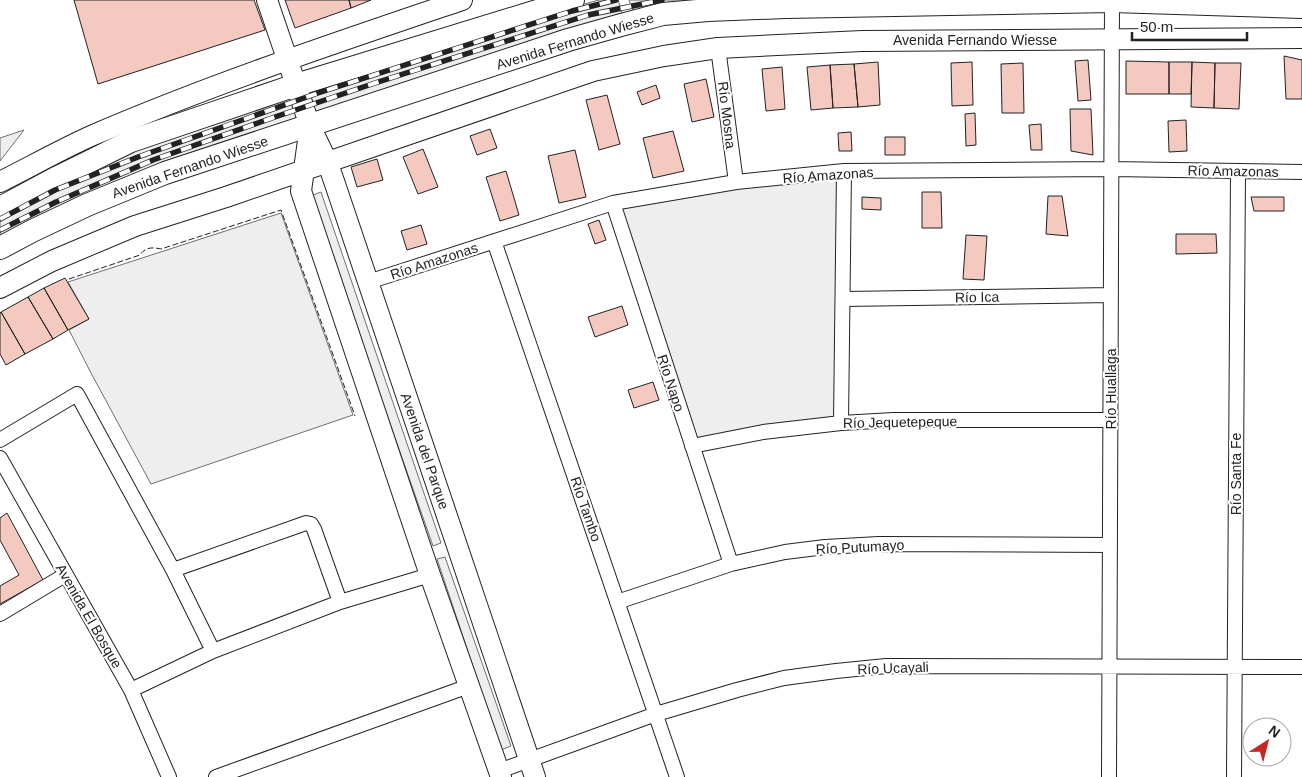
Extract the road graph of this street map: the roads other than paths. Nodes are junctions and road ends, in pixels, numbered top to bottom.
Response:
1 (267, 0) edge
2 (462, 0) edge
3 (573, 0) edge
4 (1112, 1) edge
5 (1302, 7) edge
6 (1112, 38) junction
7 (1302, 38) edge
8 (718, 48) junction
9 (287, 60) junction
10 (296, 85) junction
11 (310, 126) junction
12 (327, 161) junction
13 (1112, 169) junction
14 (304, 170) junction
15 (844, 171) junction
16 (1238, 171) junction
17 (1302, 172) edge
18 (0, 182) edge
19 (736, 182) junction
20 (613, 203) junction
21 (0, 208) edge
22 (494, 241) junction
23 (0, 248) edge
24 (368, 282) junction
25 (0, 288) edge
26 (1111, 295) junction
27 (843, 299) junction
28 (1110, 420) junction
29 (841, 423) junction
30 (0, 440) edge
31 (692, 446) junction
32 (0, 458) edge
33 (1110, 545) junction
34 (730, 564) junction
35 (173, 570) junction
36 (65, 575) junction
37 (430, 575) junction
38 (340, 602) junction
39 (617, 602) junction
40 (0, 614) edge
41 (213, 651) junction
42 (1110, 667) junction
43 (1234, 667) junction
44 (1302, 667) edge
45 (469, 686) junction
46 (131, 690) junction
47 (656, 714) junction
48 (532, 768) edge
49 (500, 774) edge
50 (169, 777) edge
51 (216, 777) edge
52 (677, 777) edge
53 (1109, 777) edge
54 (1234, 777) edge

1 - 9 main road, Avenida del Parque
2 - 9 main road
3 - 10 main road
4 - 5 main road, Avenida Fernando Wiesse
4 - 6 street, Río Huallaga
4 - 11 main road, Avenida Fernando Wiesse
6 - 7 main road, Avenida Fernando Wiesse
6 - 8 main road, Avenida Fernando Wiesse
6 - 13 street, Río Huallaga
8 - 12 main road, Avenida Fernando Wiesse
8 - 19 street, Río Mosna
9 - 10 main road, Avenida del Parque
9 - 18 main road
10 - 11 main road, Avenida del Parque
10 - 21 main road
11 - 12 main road, Avenida del Parque
11 - 14 main road, Avenida del Parque
11 - 23 main road, Avenida Fernando Wiesse
12 - 14 main road, Avenida Fernando Wiesse
12 - 24 main road, Avenida del Parque
13 - 15 street, Río Amazonas
13 - 16 street, Río Amazonas
13 - 26 street, Río Huallaga
14 - 25 main road, Avenida Fernando Wiesse
14 - 37 main road, Avenida del Parque
15 - 19 street, Río Amazonas
15 - 27 street
16 - 17 street, Río Amazonas
16 - 43 street, Río Santa Fe
19 - 20 street, Río Amazonas
20 - 22 street, Río Amazonas
20 - 31 street, Río Napo
22 - 24 street, Río Amazonas
22 - 39 street, Río Tambo
24 - 48 main road, Avenida del Parque
26 - 27 street, Río Ica
26 - 28 street, Río Huallaga
27 - 29 street
28 - 29 street, Río Jequetepeque
28 - 33 street, Río Huallaga
29 - 31 street, Río Jequetepeque
30 - 35 street
31 - 34 street, Río Napo
32 - 36 street, Avenida El Bosque
33 - 34 street, Río Putumayo
33 - 42 street, Río Huallaga
34 - 39 street, Río Putumayo
35 - 38 street
35 - 41 street
36 - 40 street
36 - 46 street, Avenida El Bosque
37 - 38 street
37 - 45 main road, Avenida del Parque
38 - 41 street
39 - 47 street, Río Tambo
41 - 46 street
42 - 43 street, Río Ucayali
42 - 47 street, Río Ucayali
42 - 53 street, Río Huallaga
43 - 44 street, Río Ucayali
43 - 54 street, Río Santa Fe
45 - 49 main road, Avenida del Parque
45 - 51 street
46 - 50 street, Avenida El Bosque
47 - 48 street, Río Ucayali
47 - 52 street, Río Tambo
48 - 49 street, Río Ucayali

